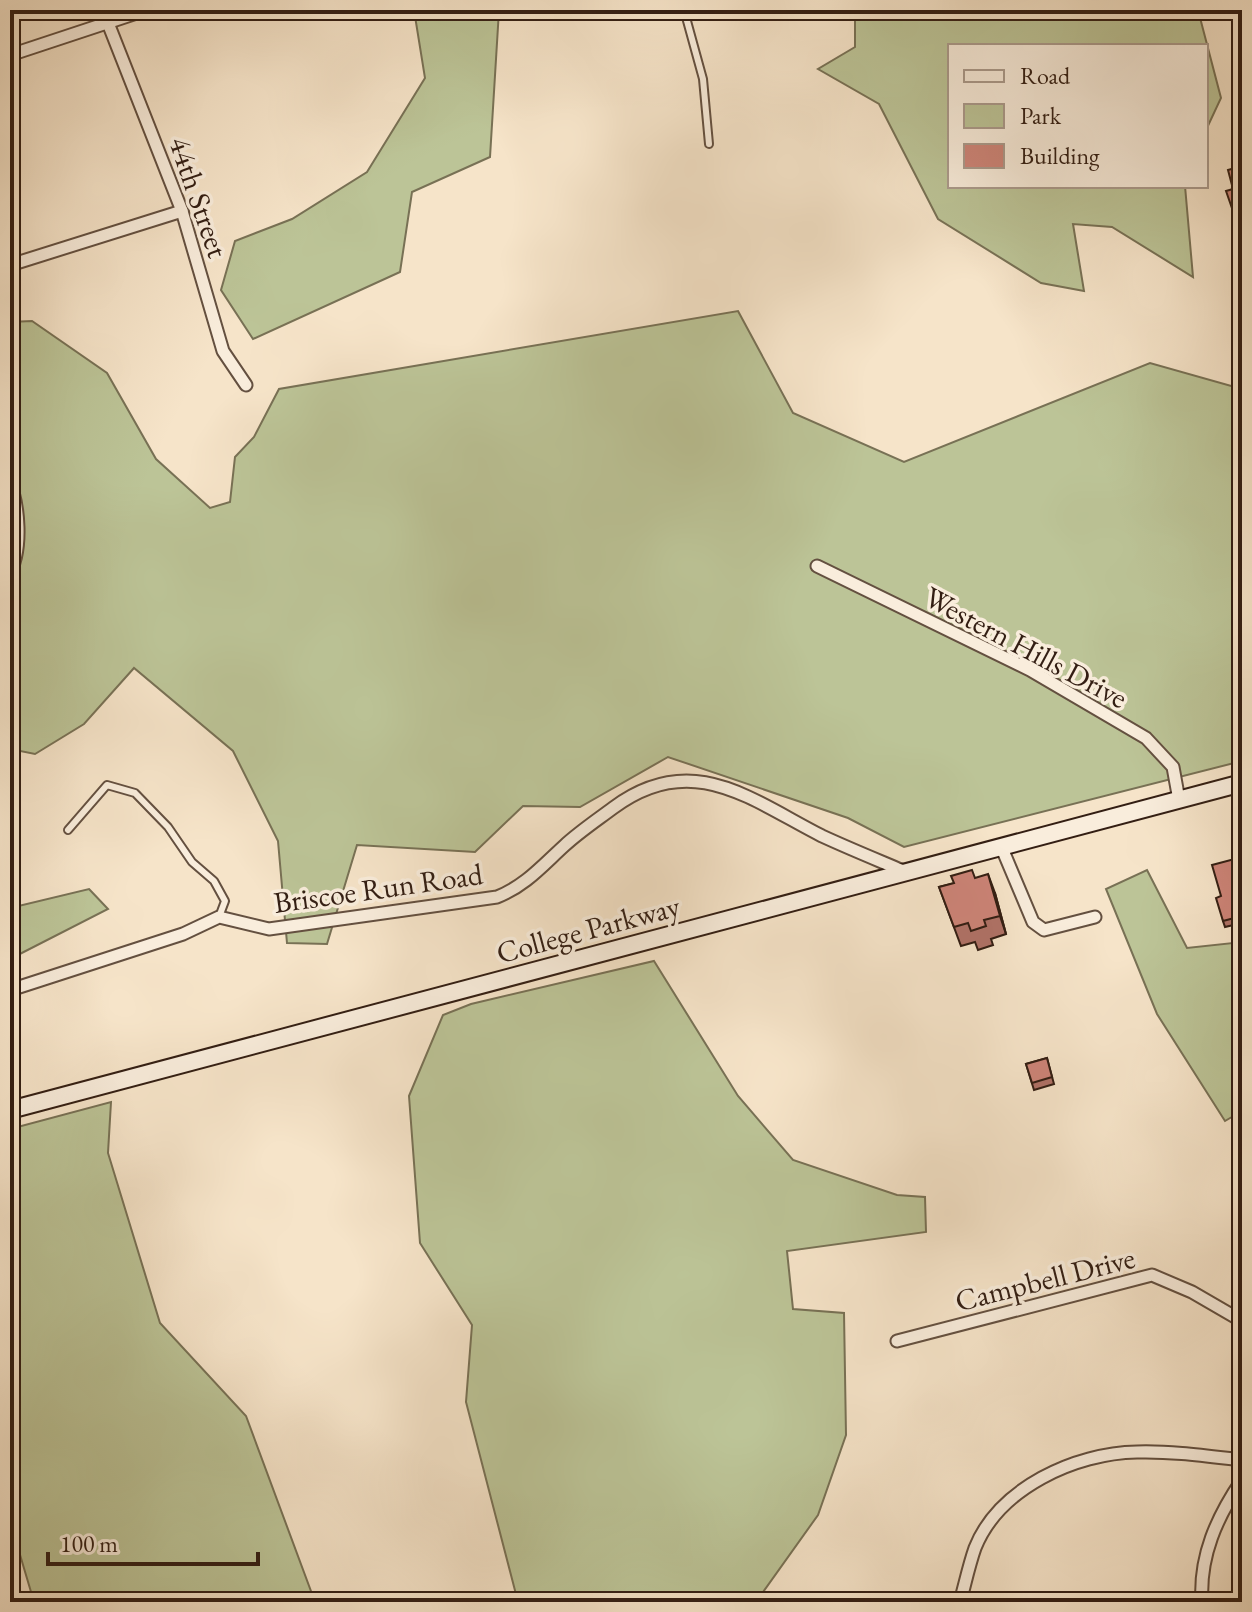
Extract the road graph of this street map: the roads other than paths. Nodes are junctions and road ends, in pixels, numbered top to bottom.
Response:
1 (146, 10) edge
2 (684, 10) edge
3 (108, 23) junction
4 (10, 55) edge
5 (709, 144) dead end
6 (182, 211) junction
7 (10, 265) edge
8 (246, 385) dead end
9 (10, 476) edge
10 (817, 566) dead end
11 (10, 578) edge
12 (1242, 682) edge
13 (1242, 700) edge
14 (1241, 787) edge
15 (1179, 800) junction
16 (68, 830) dead end
17 (1001, 846) junction
18 (901, 870) junction
19 (219, 917) junction
20 (1095, 917) dead end
21 (10, 990) edge
22 (10, 1110) edge
23 (1242, 1321) edge
24 (897, 1341) dead end
25 (1242, 1460) edge
26 (1242, 1480) edge
27 (10, 1594) edge
28 (13, 1602) edge
29 (960, 1602) edge
30 (1202, 1602) edge

1 - 3 street
2 - 5 lane
3 - 4 street
3 - 6 street, 44th Street
6 - 7 street
6 - 8 street, 44th Street
9 - 11 lane
10 - 15 street, Western Hills Drive
12 - 13 street
14 - 15 street, College Parkway
15 - 17 street, College Parkway
16 - 19 lane
17 - 18 street, College Parkway
17 - 20 street
18 - 19 street, Briscoe Run Road
18 - 22 street, College Parkway
19 - 21 street
23 - 24 street, Campbell Drive
25 - 29 street
26 - 30 street
27 - 28 street

